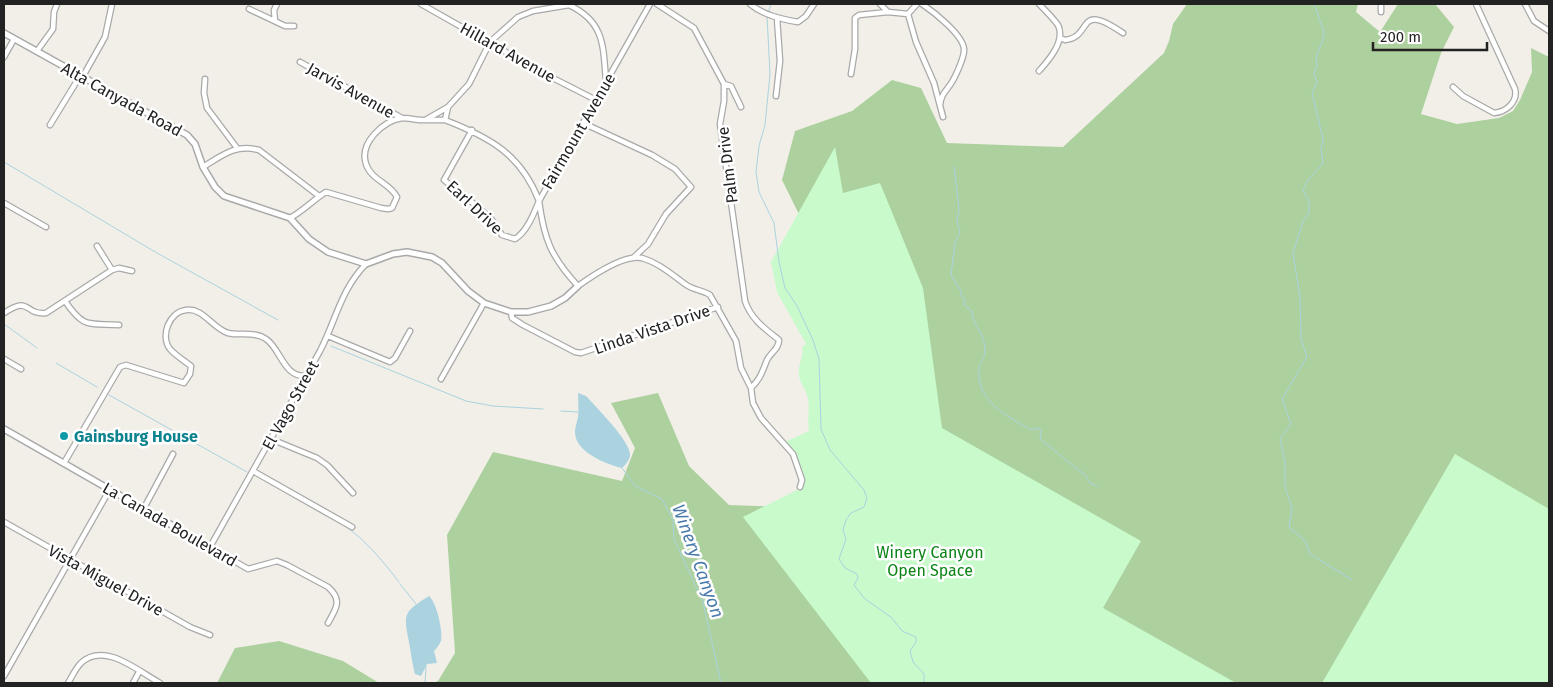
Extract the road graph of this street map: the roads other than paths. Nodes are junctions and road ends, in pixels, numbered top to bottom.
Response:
1 (57, 4) edge
2 (112, 4) edge
3 (276, 4) edge
4 (421, 4) edge
5 (650, 4) edge
6 (657, 4) edge
7 (814, 4) edge
8 (880, 4) edge
9 (917, 4) edge
10 (922, 4) edge
11 (1039, 4) edge
12 (1381, 4) edge
13 (1476, 4) edge
14 (1525, 4) edge
15 (753, 5) edge
16 (249, 9) dead end
17 (888, 12) junction
18 (1381, 12) dead end
19 (908, 14) junction
20 (775, 17) junction
21 (275, 21) junction
22 (294, 26) dead end
23 (1549, 31) edge
24 (4, 32) edge
25 (1123, 33) dead end
26 (1060, 38) junction
27 (14, 39) junction
28 (490, 42) junction
29 (37, 51) junction
30 (4, 57) edge
31 (300, 62) dead end
32 (1039, 71) dead end
33 (851, 74) dead end
34 (81, 77) junction
35 (205, 79) dead end
36 (606, 83) junction
37 (724, 84) junction
38 (1453, 87) dead end
39 (776, 96) dead end
40 (596, 100) junction
41 (940, 105) junction
42 (448, 107) junction
43 (741, 107) dead end
44 (943, 117) dead end
45 (402, 118) junction
46 (424, 120) junction
47 (444, 120) junction
48 (583, 123) junction
49 (50, 126) dead end
50 (472, 130) junction
51 (237, 148) junction
52 (203, 167) junction
53 (319, 196) junction
54 (539, 201) junction
55 (4, 203) edge
56 (290, 218) junction
57 (46, 227) dead end
58 (97, 246) dead end
59 (634, 258) junction
60 (366, 264) junction
61 (112, 270) junction
62 (132, 271) dead end
63 (578, 286) junction
64 (66, 301) junction
65 (484, 303) junction
66 (718, 307) junction
67 (511, 312) junction
68 (4, 313) edge
69 (119, 325) dead end
70 (410, 331) dead end
71 (328, 336) junction
72 (4, 359) edge
73 (21, 369) dead end
74 (306, 376) junction
75 (441, 379) dead end
76 (751, 388) junction
77 (4, 429) edge
78 (271, 438) junction
79 (173, 454) dead end
80 (64, 463) junction
81 (253, 471) junction
82 (800, 487) dead end
83 (110, 489) junction
84 (353, 493) dead end
85 (144, 508) junction
86 (4, 522) edge
87 (352, 527) dead end
88 (210, 547) junction
89 (70, 560) junction
90 (328, 623) dead end
91 (210, 635) dead end
92 (139, 672) junction
93 (4, 676) edge
94 (68, 683) edge
95 (132, 683) edge
96 (160, 683) edge

1 - 29 street
2 - 34 street
3 - 21 street
4 - 28 street, Hillard Avenue
5 - 36 street, Fairmount Avenue
6 - 37 street
7 - 20 street
8 - 17 street
9 - 19 street
10 - 41 street
11 - 26 street
12 - 18 street
13 - 38 street
14 - 23 street
15 - 20 street
16 - 21 street
17 - 19 street
17 - 33 street
19 - 41 street
20 - 39 street
21 - 22 street
24 - 27 street, Alta Canyada Road
25 - 26 street
26 - 32 street
27 - 29 street, Alta Canyada Road
27 - 30 street
28 - 36 street
28 - 40 street, Hillard Avenue
28 - 42 street
29 - 34 street, Alta Canyada Road
31 - 45 street, Jarvis Avenue
34 - 49 street
34 - 52 street, Alta Canyada Road
35 - 51 street
36 - 40 street, Fairmount Avenue
37 - 43 street
37 - 76 street, Palm Drive
40 - 48 street, Fairmount Avenue
41 - 44 street
42 - 46 street
42 - 47 street
45 - 46 street
45 - 53 street
46 - 47 street
47 - 50 street
48 - 54 street, Fairmount Avenue
48 - 59 street
50 - 54 street
50 - 54 street, Earl Drive
51 - 52 street
51 - 53 street
52 - 56 street, Alta Canyada Road
53 - 56 street
54 - 63 street, Fairmount Avenue
55 - 57 street
56 - 60 street, Alta Canyada Road
58 - 61 street
59 - 63 street
59 - 66 street
60 - 65 street
60 - 71 street, El Vago Street
61 - 62 street
61 - 64 street
63 - 67 street
64 - 68 street
64 - 69 street
65 - 67 street
65 - 75 street
66 - 67 street, Linda Vista Drive
66 - 76 street
70 - 71 street
71 - 74 street, El Vago Street
72 - 73 street
74 - 78 street, El Vago Street
74 - 80 street
76 - 82 street
77 - 80 street, La Canada Boulevard
78 - 81 street, El Vago Street
78 - 84 street
79 - 85 street
80 - 83 street, La Canada Boulevard
81 - 87 street
81 - 88 street, El Vago Street
83 - 85 street, La Canada Boulevard
83 - 89 street
85 - 88 street, La Canada Boulevard
86 - 89 street, Vista Miguel Drive
88 - 90 street, La Canada Boulevard
89 - 91 street, Vista Miguel Drive
89 - 93 street
92 - 94 street
92 - 95 street
92 - 96 street

